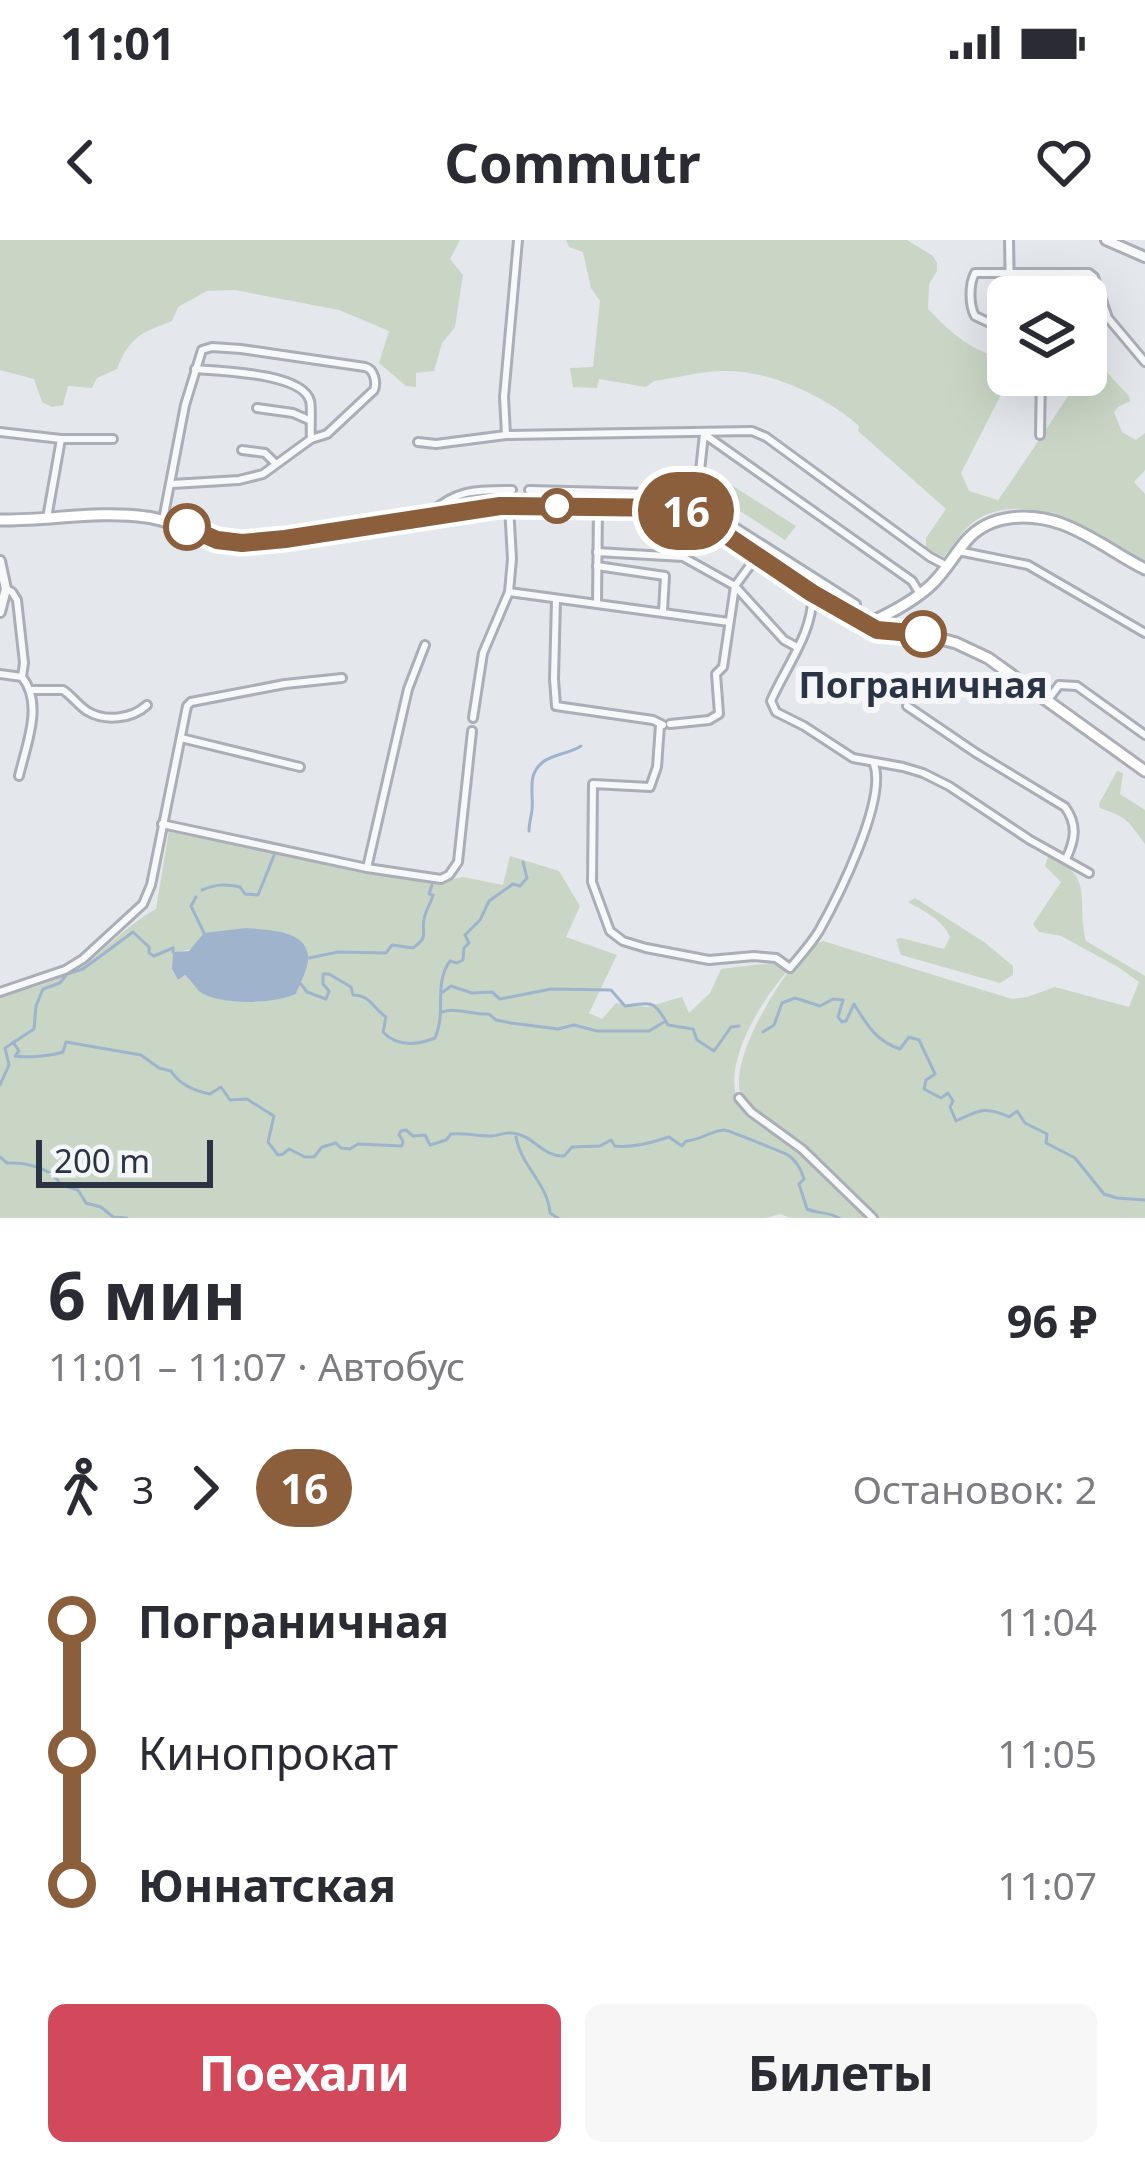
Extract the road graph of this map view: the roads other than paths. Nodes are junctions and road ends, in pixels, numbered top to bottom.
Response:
1 (518, 240) edge
2 (1009, 240) edge
3 (1106, 240) edge
4 (1145, 257) edge
5 (1010, 271) junction
6 (1010, 276) edge
7 (987, 322) edge
8 (1145, 362) edge
9 (195, 369) junction
10 (1041, 396) edge
11 (256, 408) dead end
12 (309, 420) junction
13 (0, 432) edge
14 (704, 434) junction
15 (1040, 435) dead end
16 (508, 436) junction
17 (61, 439) junction
18 (113, 439) dead end
19 (311, 439) junction
20 (418, 442) dead end
21 (242, 450) dead end
22 (276, 464) junction
23 (172, 484) junction
24 (512, 490) dead end
25 (529, 490) dead end
26 (509, 506) junction
27 (598, 506) junction
28 (691, 507) junction
29 (47, 518) junction
30 (425, 518) junction
31 (0, 520) edge
32 (163, 520) junction
33 (958, 551) junction
34 (598, 552) junction
35 (757, 556) junction
36 (683, 557) junction
37 (0, 561) edge
38 (597, 566) junction
39 (947, 566) junction
40 (1145, 569) edge
41 (735, 586) junction
42 (6, 590) junction
43 (509, 592) junction
44 (812, 593) junction
45 (920, 594) junction
46 (556, 599) junction
47 (597, 604) junction
48 (0, 612) edge
49 (663, 613) junction
50 (854, 618) junction
51 (729, 622) junction
52 (867, 625) junction
53 (1145, 633) edge
54 (425, 644) dead end
55 (796, 647) junction
56 (0, 674) edge
57 (22, 677) junction
58 (342, 678) dead end
59 (32, 689) junction
60 (1048, 700) junction
61 (147, 705) dead end
62 (907, 706) dead end
63 (473, 718) dead end
64 (664, 725) junction
65 (472, 731) dead end
66 (1145, 735) edge
67 (179, 737) junction
68 (874, 764) junction
69 (300, 767) dead end
70 (1145, 771) edge
71 (19, 776) dead end
72 (162, 824) junction
73 (1066, 859) junction
74 (367, 868) junction
75 (1089, 873) dead end
76 (0, 992) edge
77 (739, 1098) dead end
78 (873, 1218) edge

1 - 16 street
2 - 5 street
3 - 4 street
5 - 6 street
5 - 7 street
5 - 8 street
9 - 12 street
9 - 19 street
9 - 23 street
10 - 15 street
11 - 12 street
12 - 19 street
13 - 17 street
14 - 16 street
14 - 28 street
14 - 39 street
14 - 45 street
16 - 20 street
17 - 18 street
17 - 29 street
19 - 22 street
21 - 22 street
22 - 23 street
23 - 32 street
24 - 30 street
25 - 28 street
26 - 27 main road
26 - 30 main road
26 - 43 street
27 - 28 main road
27 - 34 street
28 - 35 main road
28 - 36 street
28 - 50 street
29 - 31 main road
29 - 32 main road
30 - 32 main road
33 - 39 main road
33 - 40 main road
33 - 53 street
34 - 36 street
34 - 38 street
35 - 41 street
35 - 44 main road
36 - 41 street
37 - 42 street
38 - 47 street
38 - 49 street
39 - 45 main road
41 - 51 street
41 - 55 street
42 - 48 street
42 - 57 street
43 - 46 street
43 - 63 street
44 - 50 main road
44 - 55 street
45 - 52 main road
46 - 47 street
46 - 64 street
47 - 49 street
49 - 51 street
50 - 52 main road
51 - 64 street
52 - 60 main road
54 - 74 street
55 - 68 street
56 - 57 street
57 - 59 street
58 - 67 street
59 - 61 street
59 - 71 street
60 - 66 street
60 - 70 main road
62 - 73 street
64 - 68 street
65 - 74 street
67 - 69 street
67 - 72 street
68 - 73 street
72 - 74 street
72 - 76 street
73 - 75 street
77 - 78 street

